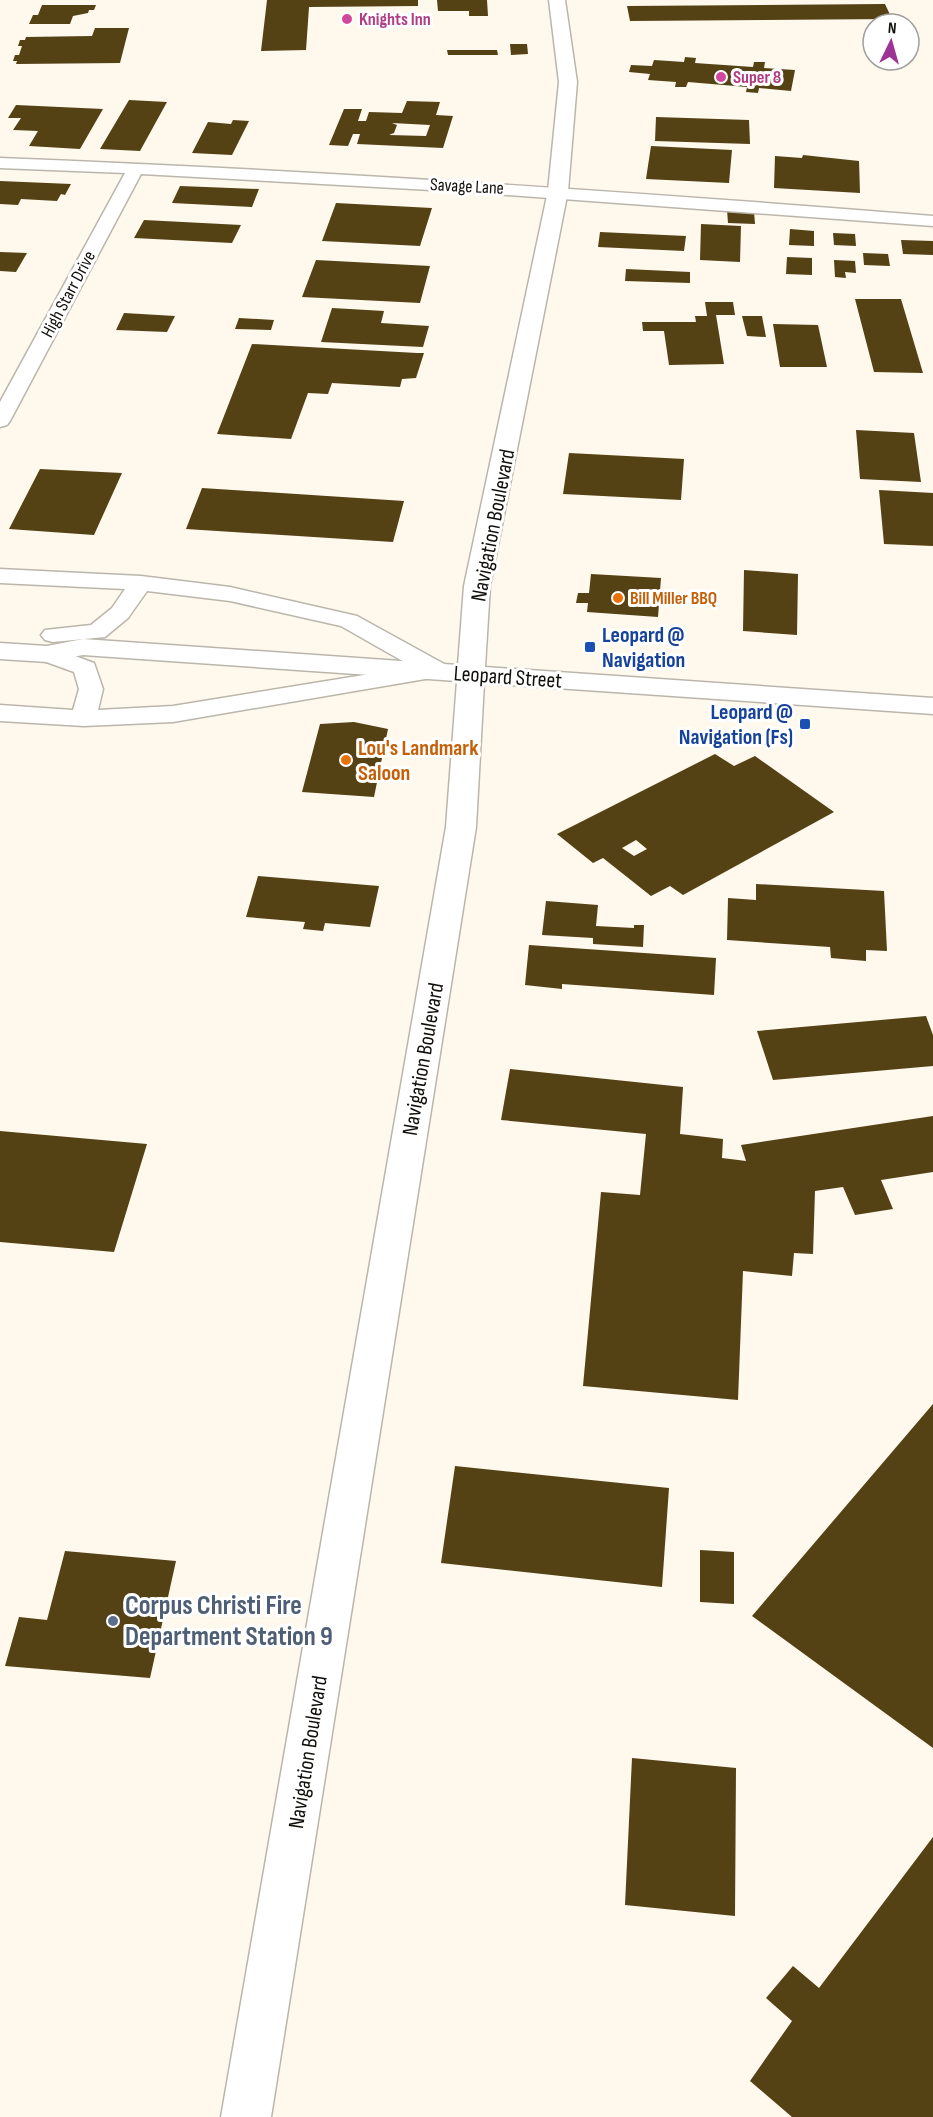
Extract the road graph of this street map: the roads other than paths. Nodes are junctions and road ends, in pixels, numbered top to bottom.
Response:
1 (557, 0) edge
2 (0, 163) edge
3 (136, 168) junction
4 (558, 191) junction
5 (933, 221) edge
6 (0, 421) edge
7 (0, 576) edge
8 (141, 583) junction
9 (0, 632) edge
10 (50, 645) junction
11 (0, 651) edge
12 (455, 672) junction
13 (933, 706) edge
14 (0, 713) edge
15 (84, 718) junction
16 (246, 2117) edge

1 - 4 main road, Navigation Boulevard
2 - 3 street, Savage Lane
3 - 4 street, Savage Lane
3 - 6 street, High Starr Drive
4 - 5 street, Savage Lane
4 - 12 main road, Navigation Boulevard
7 - 8 street
8 - 10 street
8 - 12 street
9 - 10 main road, Leopard Street
10 - 11 main road, Leopard Street
10 - 12 main road, Leopard Street
10 - 15 street
12 - 13 main road, Leopard Street
12 - 15 street
12 - 16 main road, Navigation Boulevard
14 - 15 street

